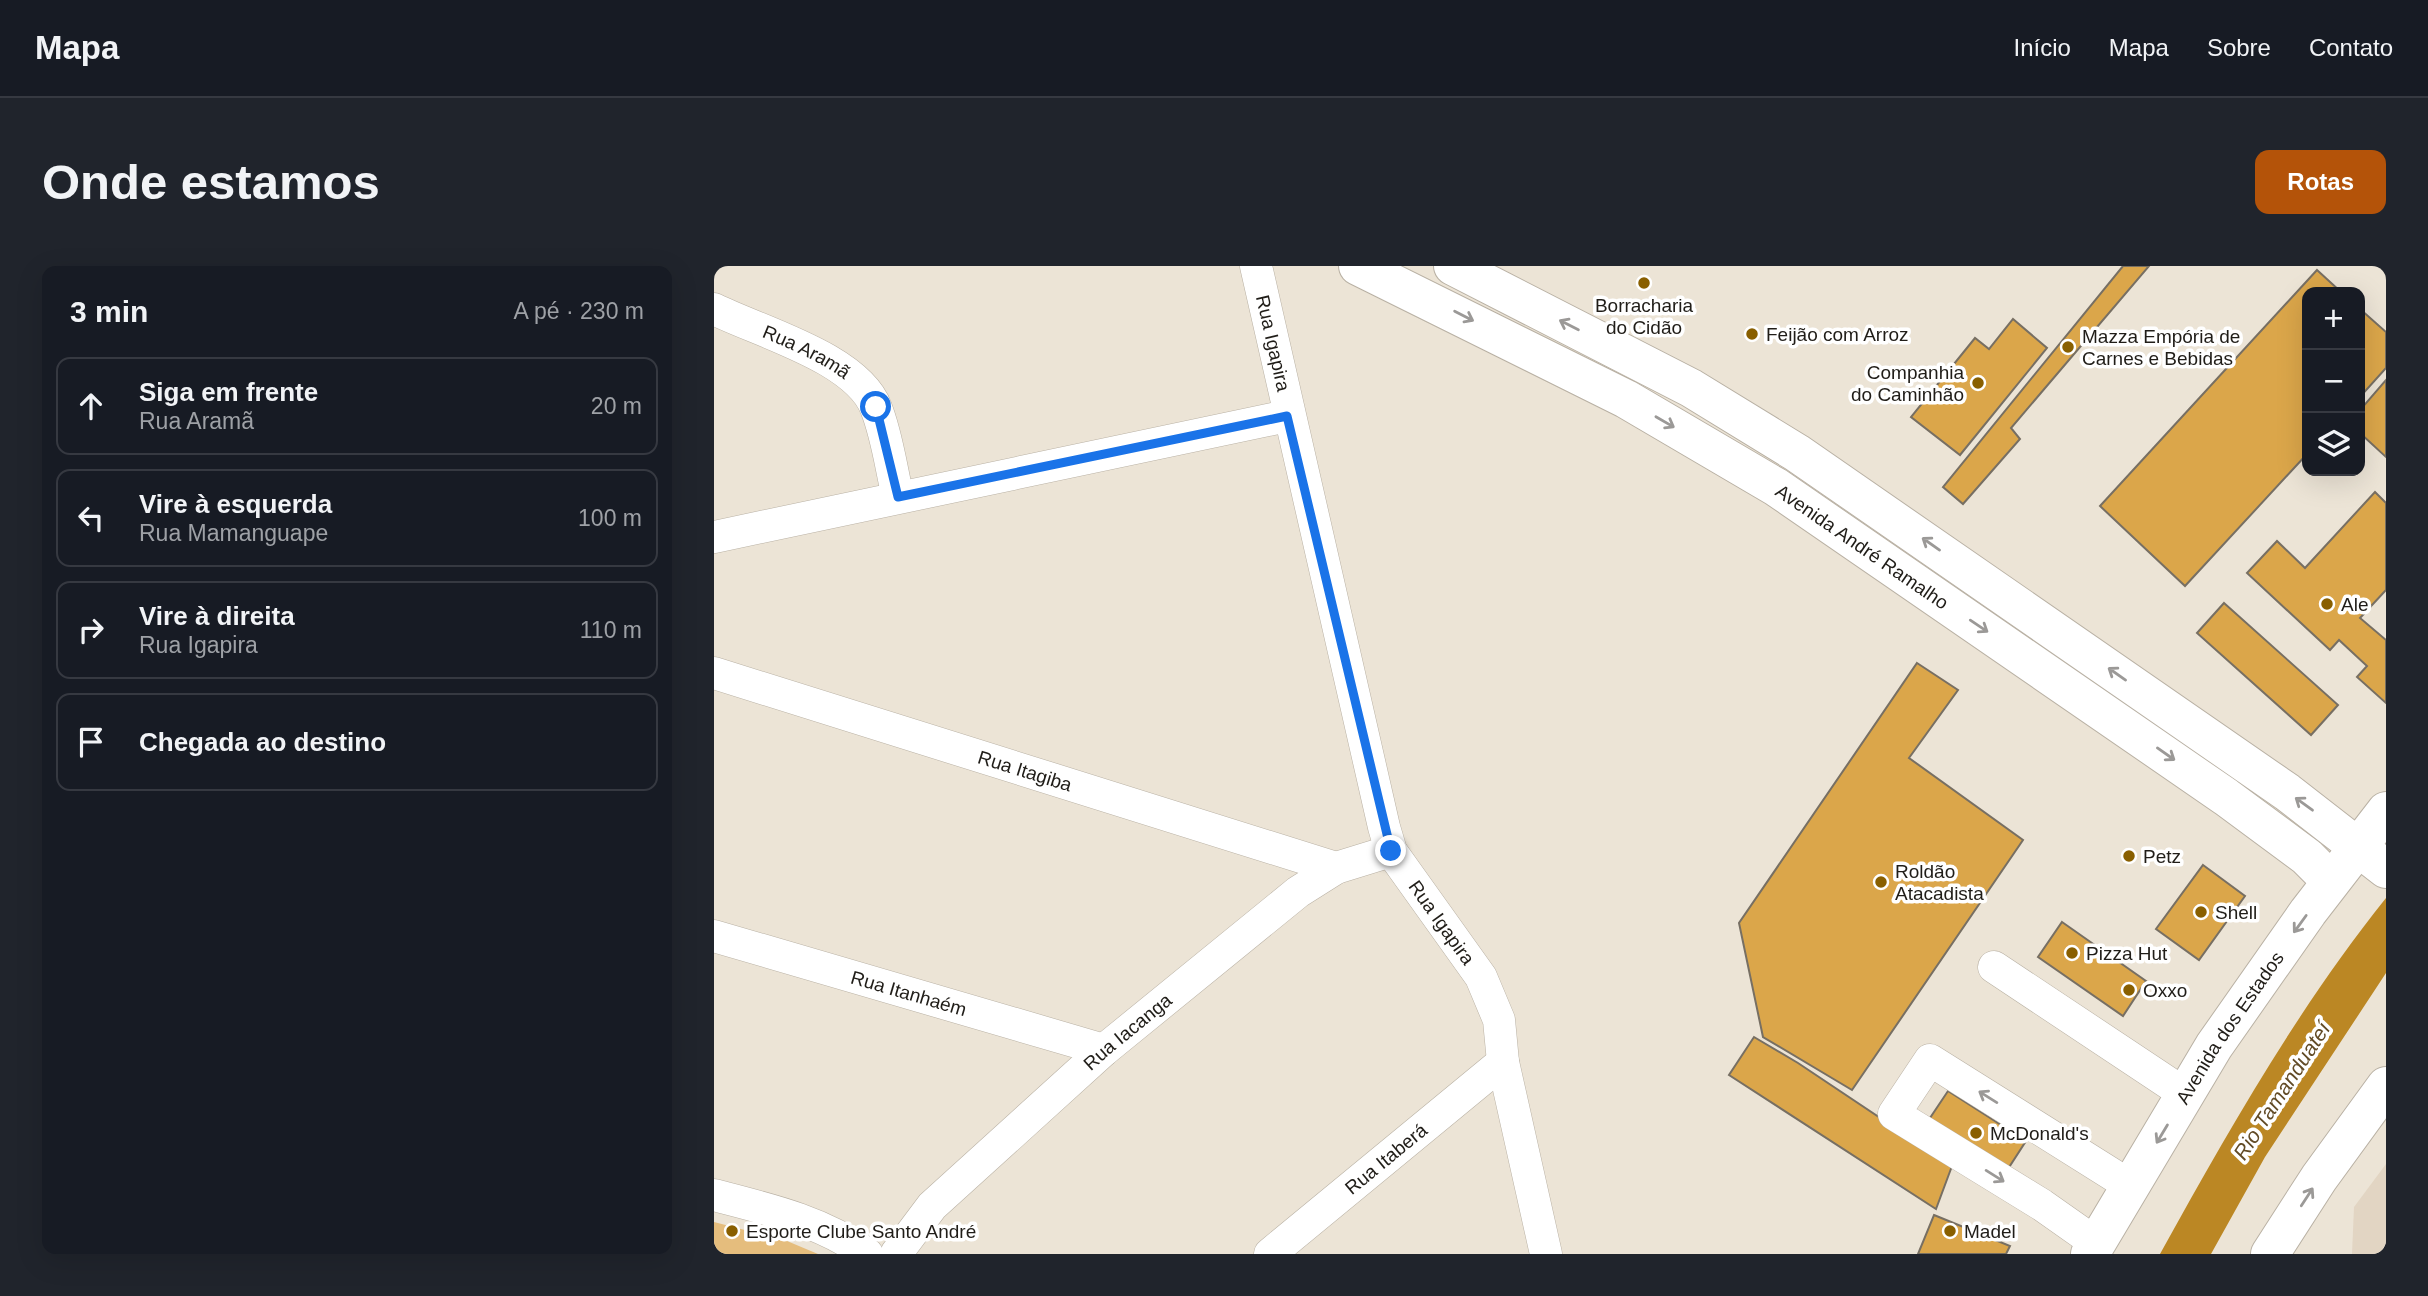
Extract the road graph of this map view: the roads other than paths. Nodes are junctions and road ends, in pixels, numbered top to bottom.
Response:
1 (1256, 266) edge
2 (1358, 266) edge
3 (1453, 266) edge
4 (1410, 276) edge
5 (714, 309) edge
6 (1287, 416) junction
7 (898, 497) junction
8 (714, 537) edge
9 (714, 673) edge
10 (2386, 811) edge
11 (1391, 851) junction
12 (2372, 857) edge
13 (1336, 868) junction
14 (2331, 881) junction
15 (714, 936) edge
16 (1994, 967) dead end
17 (1104, 1051) junction
18 (1503, 1062) junction
19 (2386, 1086) edge
20 (2185, 1094) junction
21 (2129, 1185) junction
22 (714, 1195) edge
23 (2093, 1249) edge
24 (867, 1254) edge
25 (897, 1254) edge
26 (1270, 1254) edge
27 (1546, 1254) edge
28 (2270, 1254) edge

1 - 6 street, Rua Igapira
2 - 4 main road, Avenida André Ramalho
12 -> 3 main road, Avenida André Ramalho
4 -> 14 main road, Avenida André Ramalho
5 - 7 street, Rua Aramã
6 - 7 street
6 - 11 street, Rua Igapira
7 - 8 street
9 - 13 street, Rua Itagiba
10 - 12 main road, Avenida dos Estados
11 - 13 street, Rua Iacanga
11 - 18 street, Rua Igapira
12 - 14 main road, Avenida dos Estados
13 - 17 street, Rua Iacanga
14 -> 20 main road, Avenida dos Estados
15 - 17 street, Rua Itanhaém
16 - 20 street
17 - 25 street, Rua Iacanga
18 - 26 street, Rua Itaberá
18 - 27 street, Rua Igapira
28 -> 19 main road
20 -> 21 main road, Avenida dos Estados
21 - 23 main road, Avenida dos Estados
21 -> 23 street
22 - 24 street

